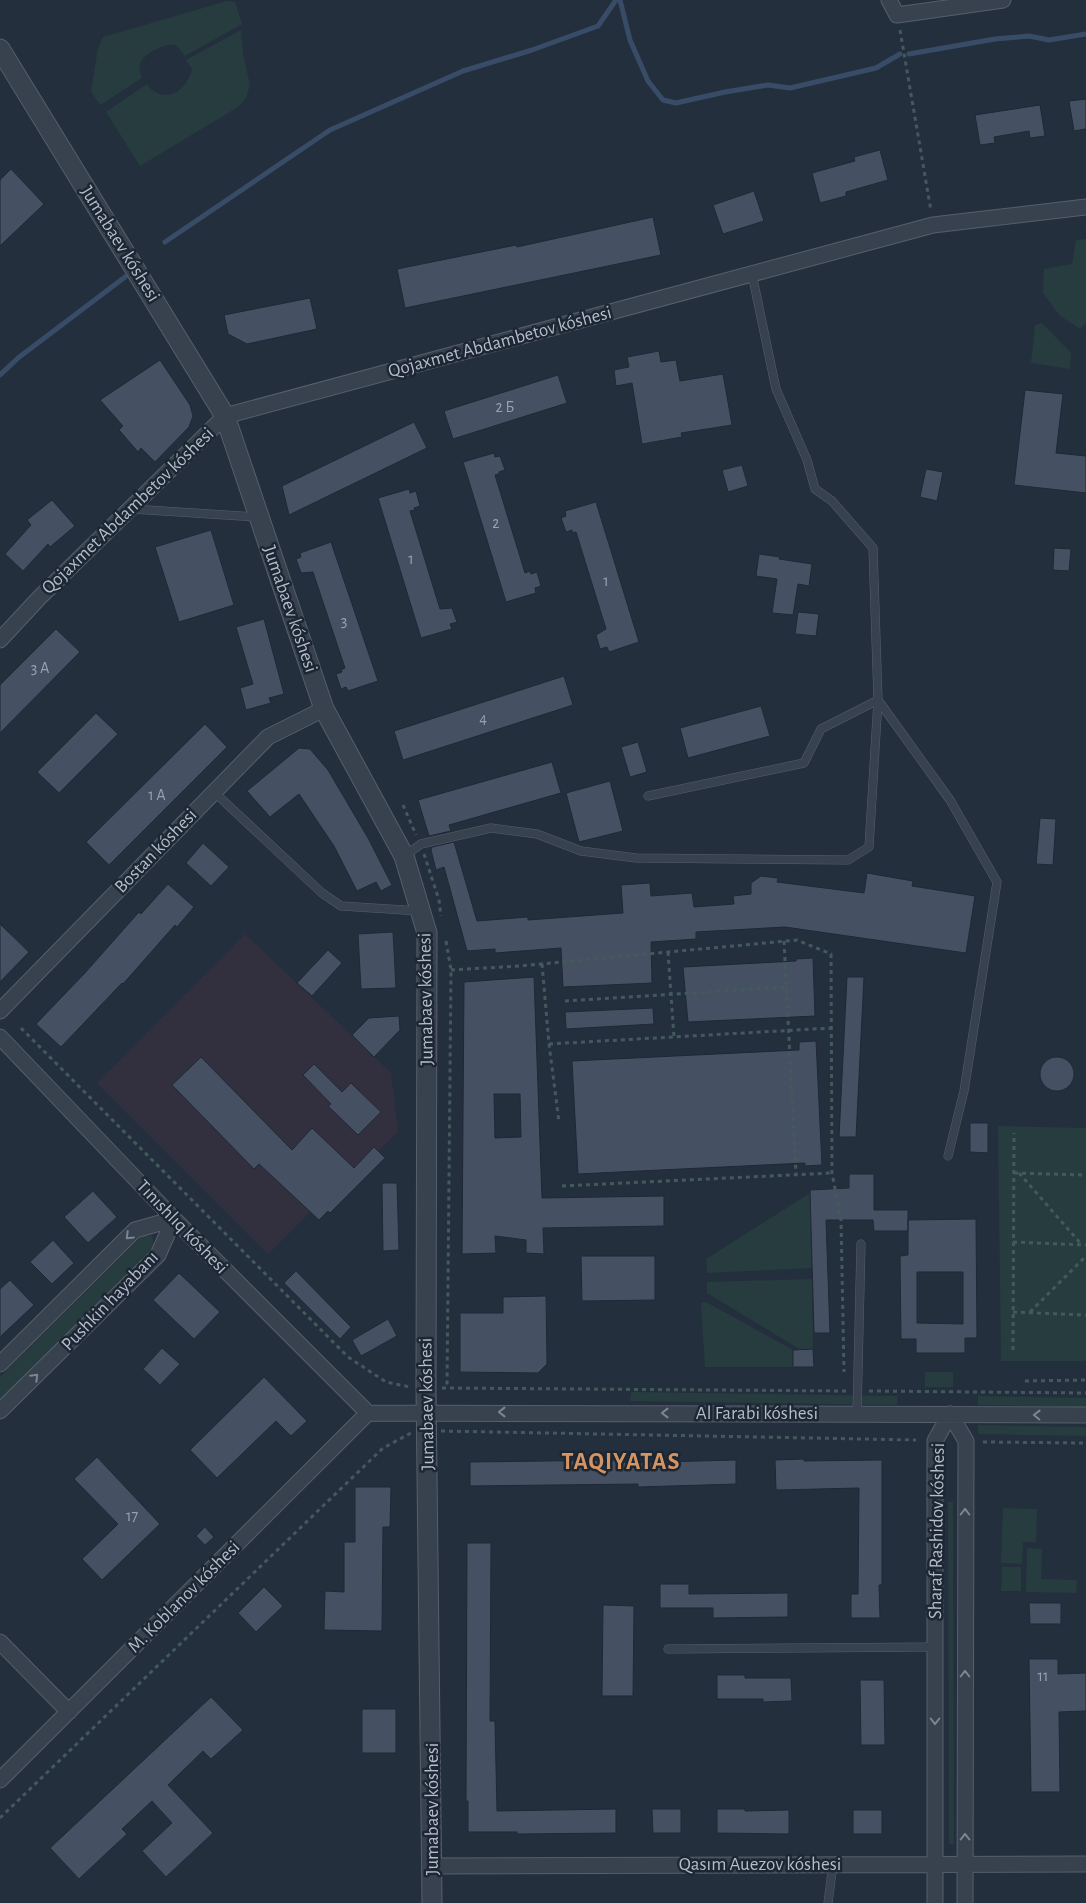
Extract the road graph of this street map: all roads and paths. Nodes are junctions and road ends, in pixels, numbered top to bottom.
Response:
1 (889, 0) edge
2 (1003, 0) edge
3 (897, 15) junction
4 (0, 49) edge
5 (1086, 207) edge
6 (933, 224) junction
7 (752, 274) junction
8 (225, 416) junction
9 (130, 509) junction
10 (259, 517) junction
11 (0, 640) edge
12 (878, 700) junction
13 (324, 709) junction
14 (214, 792) junction
15 (648, 796) dead end
16 (404, 856) junction
17 (422, 911) junction
18 (784, 941) junction
19 (668, 952) junction
20 (542, 964) junction
21 (450, 970) dead end
22 (786, 987) junction
23 (671, 994) junction
24 (565, 1001) dead end
25 (0, 1011) edge
26 (21, 1028) dead end
27 (832, 1028) junction
28 (788, 1031) junction
29 (0, 1037) edge
30 (674, 1037) junction
31 (549, 1044) junction
32 (559, 1122) dead end
33 (1014, 1133) dead end
34 (948, 1156) dead end
35 (832, 1173) junction
36 (1014, 1173) junction
37 (1019, 1173) junction
38 (796, 1174) junction
39 (1086, 1175) edge
40 (562, 1186) dead end
41 (174, 1220) junction
42 (1013, 1242) junction
43 (861, 1244) dead end
44 (1084, 1245) edge
45 (1086, 1256) edge
46 (1013, 1312) junction
47 (1030, 1312) junction
48 (1086, 1315) edge
49 (1013, 1350) dead end
50 (0, 1364) edge
51 (1086, 1380) edge
52 (845, 1381) dead end
53 (1025, 1381) dead end
54 (413, 1388) dead end
55 (439, 1388) dead end
56 (857, 1391) junction
57 (1086, 1392) edge
58 (0, 1411) edge
59 (427, 1412) junction
60 (368, 1413) junction
61 (857, 1414) junction
62 (950, 1414) junction
63 (1086, 1415) edge
64 (440, 1430) dead end
65 (414, 1431) dead end
66 (916, 1440) dead end
67 (984, 1442) dead end
68 (1086, 1443) edge
69 (0, 1642) edge
70 (935, 1647) junction
71 (668, 1649) dead end
72 (69, 1712) junction
73 (0, 1780) edge
74 (0, 1818) edge
75 (833, 1864) junction
76 (935, 1864) junction
77 (964, 1864) junction
78 (1086, 1864) edge
79 (433, 1866) junction
80 (432, 1903) edge
81 (828, 1903) edge
82 (935, 1903) edge
83 (965, 1903) edge

1 - 3 street
2 - 3 street
3 - 6 path
4 - 8 street, Jumabaev kóshesi
5 - 6 street, Qojaxmet Abdambetov kóshesi
6 - 7 street, Qojaxmet Abdambetov kóshesi
7 - 8 street, Qojaxmet Abdambetov kóshesi
7 - 12 lane
8 - 9 street, Qojaxmet Abdambetov kóshesi
8 - 10 street, Jumabaev kóshesi
9 - 10 lane
9 - 11 street, Qojaxmet Abdambetov kóshesi
10 - 13 street, Jumabaev kóshesi
12 - 15 lane
12 - 16 lane
12 - 34 lane
13 - 14 street, Bostan kóshesi
13 - 16 street, Jumabaev kóshesi
14 - 17 lane
14 - 25 street, Bostan kóshesi
16 - 17 street, Jumabaev kóshesi
17 - 59 street, Jumabaev kóshesi
18 - 19 path
18 - 22 path
18 - 27 path
19 - 20 path
19 - 23 path
20 - 21 path
20 - 31 path
22 - 23 path
22 - 28 path
23 - 24 path
23 - 30 path
26 - 54 path
27 - 28 path
27 - 35 path
28 - 30 path
28 - 38 path
29 - 41 street, Tınıshlıq kóshesi
30 - 31 path
31 - 32 path
33 - 36 path
35 - 38 path
35 - 52 path
36 - 37 path
36 - 42 path
37 - 39 path
37 - 44 path
38 - 40 path
41 -> 50 street, Pushkin hayabanı
58 -> 41 street, Pushkin hayabanı
41 - 60 street, Tınıshlıq kóshesi
42 - 44 path
42 - 46 path
43 - 56 lane
45 - 47 path
46 - 47 path
46 - 49 path
47 - 48 path
51 - 53 path
55 - 56 path
56 - 57 path
56 - 61 lane
59 - 60 street, Al Farabi kóshesi
61 -> 59 street, Al Farabi kóshesi
59 - 79 street, Jumabaev kóshesi
60 - 72 street, M. Koblanov kóshesi
61 - 62 street, Al Farabi kóshesi
63 -> 62 street, Al Farabi kóshesi
62 - 70 street, Sharaf Rashidov kóshesi
77 -> 62 street, Sharaf Rashidov kóshesi
64 - 66 path
65 - 74 path
67 - 68 path
69 - 72 street
70 - 71 lane
70 -> 76 street, Sharaf Rashidov kóshesi
72 - 73 street, M. Koblanov kóshesi
75 - 76 street, Qasım Auezov kóshesi
75 - 79 street, Qasım Auezov kóshesi
75 - 81 lane
76 - 77 street, Qasım Auezov kóshesi
76 - 82 street, Sharaf Rashidov kóshesi
77 - 78 street, Qasım Auezov kóshesi
77 - 83 street, Sharaf Rashidov kóshesi
79 - 80 street, Jumabaev kóshesi

